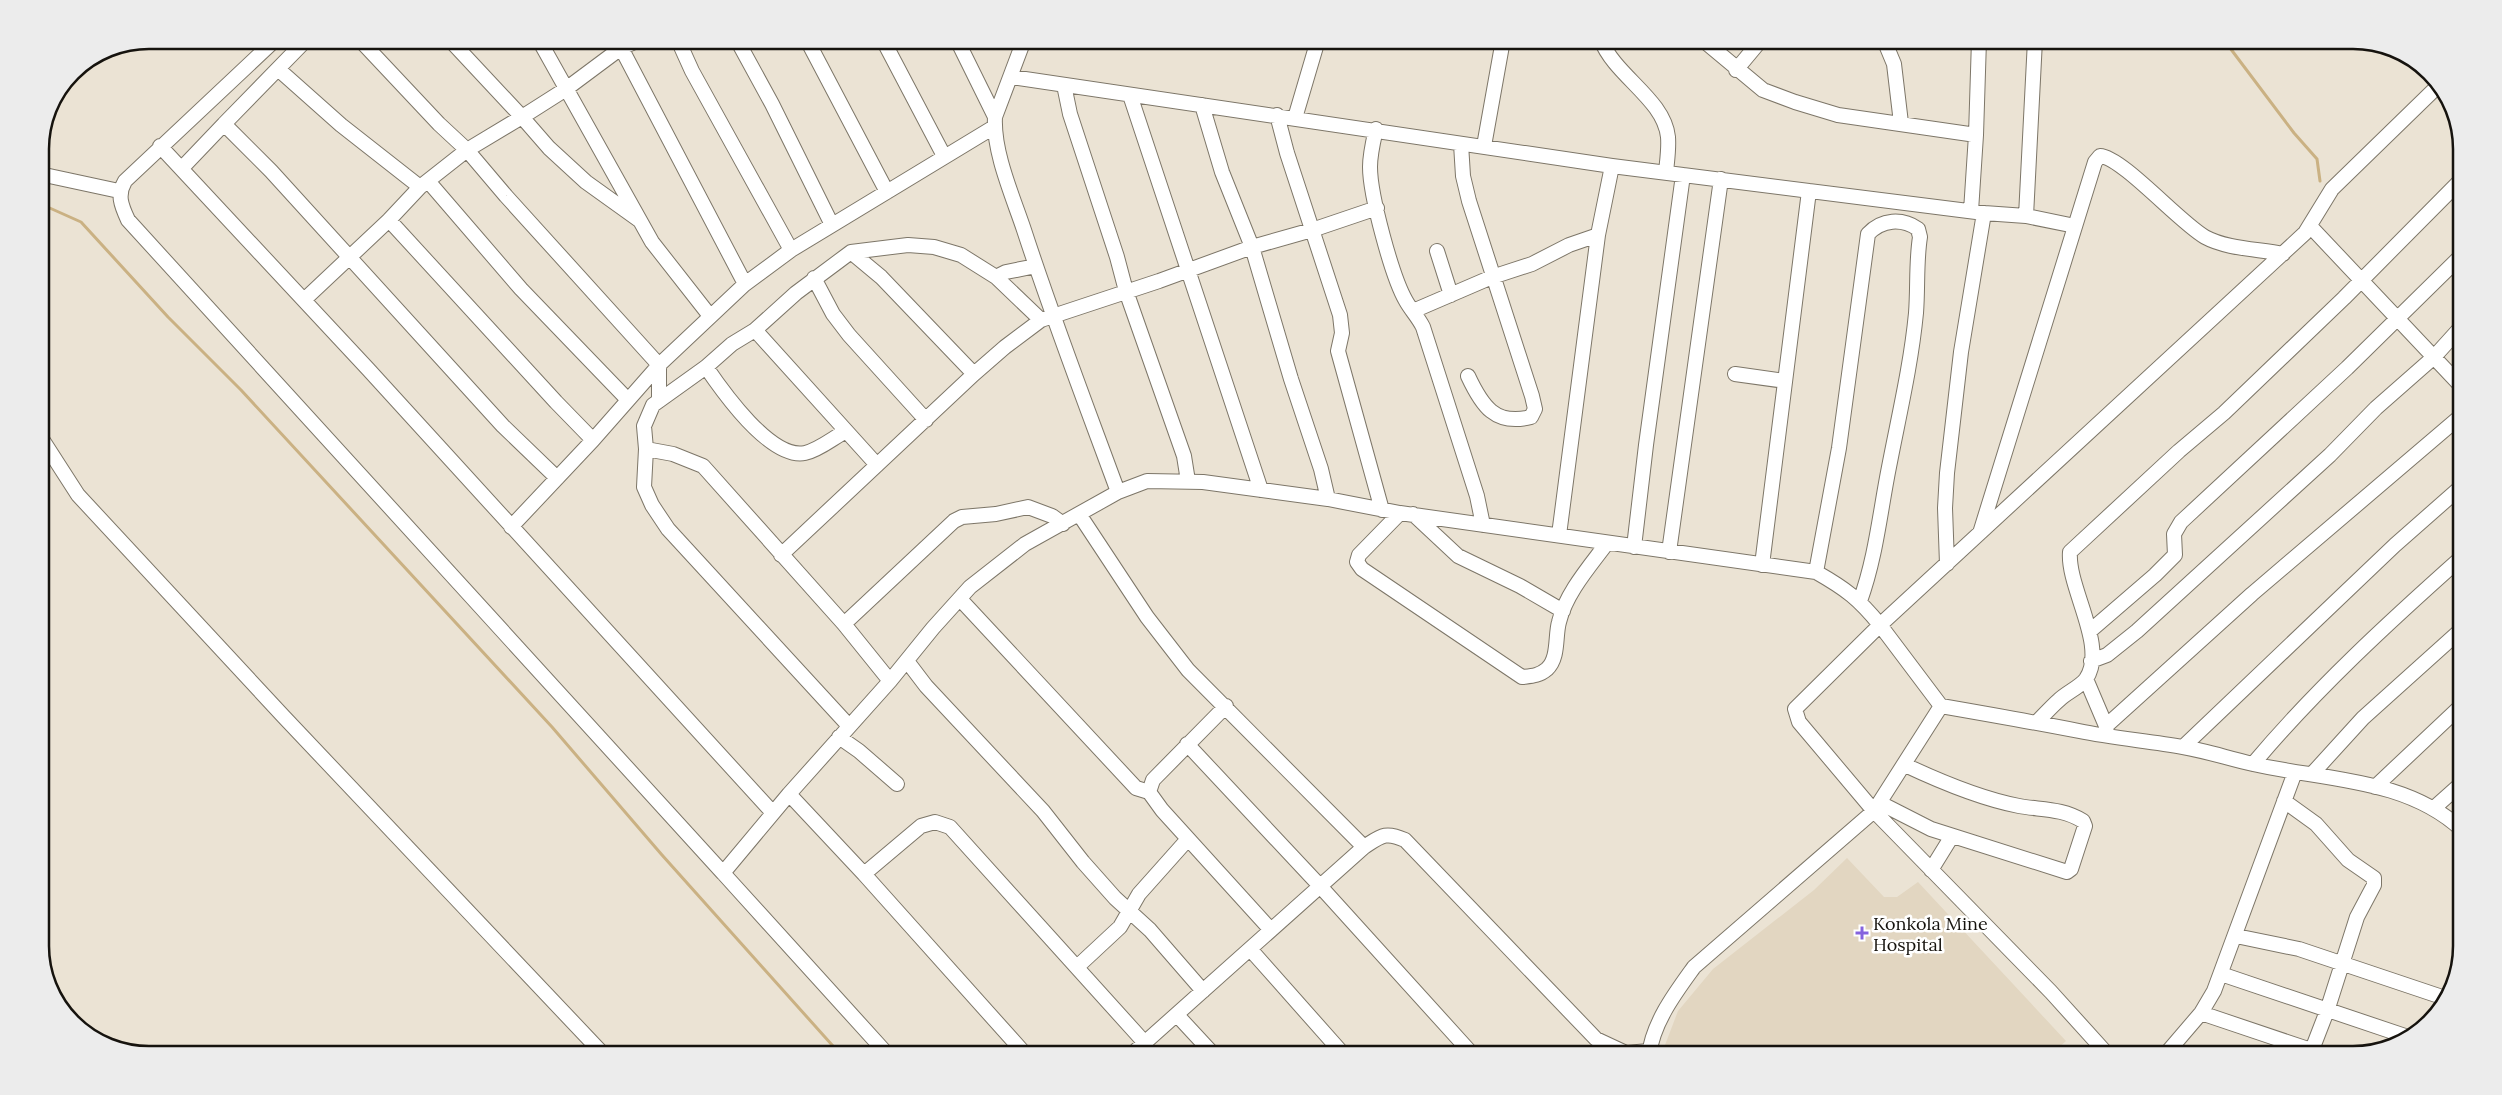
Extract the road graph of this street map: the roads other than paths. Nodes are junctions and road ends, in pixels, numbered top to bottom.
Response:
1 (265, 49) edge
2 (297, 49) edge
3 (368, 49) edge
4 (458, 49) edge
5 (545, 49) edge
6 (613, 49) edge
7 (622, 49) edge
8 (682, 49) edge
9 (742, 49) edge
10 (812, 49) edge
11 (888, 49) edge
12 (961, 49) edge
13 (1021, 49) edge
14 (1315, 49) edge
15 (1501, 49) edge
16 (1605, 49) edge
17 (1712, 49) edge
18 (1754, 49) edge
19 (1888, 49) edge
20 (1979, 49) edge
21 (2035, 49) edge
22 (278, 69) junction
23 (1736, 70) junction
24 (1012, 77) junction
25 (1064, 85) junction
26 (566, 89) junction
27 (2434, 90) edge
28 (1130, 95) junction
29 (1202, 105) junction
30 (1277, 116) junction
31 (522, 117) junction
32 (1295, 118) junction
33 (995, 122) junction
34 (1901, 123) junction
35 (224, 124) junction
36 (1376, 129) junction
37 (1976, 135) junction
38 (1462, 144) junction
39 (160, 146) junction
40 (1484, 146) junction
41 (467, 150) junction
42 (944, 156) junction
43 (1612, 166) junction
44 (182, 168) junction
45 (1666, 172) junction
46 (1683, 175) junction
47 (49, 176) edge
48 (1721, 180) junction
49 (424, 184) junction
50 (2453, 188) edge
51 (119, 191) junction
52 (1809, 191) junction
53 (887, 192) junction
54 (1377, 208) junction
55 (1978, 212) junction
56 (2026, 216) junction
57 (390, 220) junction
58 (639, 220) junction
59 (832, 225) junction
60 (2075, 226) junction
61 (2310, 226) junction
62 (1312, 230) junction
63 (1598, 235) junction
64 (1252, 247) junction
65 (791, 250) junction
66 (851, 252) junction
67 (1436, 252) dead end
68 (2283, 254) junction
69 (350, 256) junction
70 (2453, 264) edge
71 (1036, 266) junction
72 (1187, 271) junction
73 (996, 277) junction
74 (1492, 277) junction
75 (814, 278) junction
76 (2362, 278) junction
77 (745, 284) junction
78 (1126, 291) junction
79 (1451, 295) junction
80 (304, 300) junction
81 (1413, 311) junction
82 (710, 316) junction
83 (1046, 318) junction
84 (2397, 318) junction
85 (755, 330) junction
86 (2453, 336) edge
87 (2434, 356) junction
88 (659, 365) junction
89 (706, 367) junction
90 (974, 374) junction
91 (1735, 374) dead end
92 (1468, 376) dead end
93 (2453, 377) edge
94 (1785, 381) junction
95 (643, 384) junction
96 (660, 399) junction
97 (628, 400) junction
98 (926, 420) junction
99 (2453, 423) edge
100 (846, 431) junction
101 (593, 440) junction
102 (646, 449) junction
103 (49, 450) edge
104 (877, 465) junction
105 (556, 477) junction
106 (1188, 481) junction
107 (1261, 490) junction
108 (1118, 492) junction
109 (2453, 494) edge
110 (1328, 498) junction
111 (1382, 510) junction
112 (1079, 514) junction
113 (1406, 514) junction
114 (1064, 524) junction
115 (1483, 525) junction
116 (511, 527) junction
117 (1980, 534) junction
118 (1559, 536) junction
119 (1607, 543) junction
120 (1634, 547) junction
121 (1669, 552) junction
122 (781, 556) junction
123 (1947, 564) junction
124 (1762, 565) junction
125 (2453, 565) edge
126 (1816, 572) junction
127 (960, 599) junction
128 (1860, 601) junction
129 (1563, 611) junction
130 (844, 624) junction
131 (1880, 625) junction
132 (2090, 631) junction
133 (2453, 637) edge
134 (907, 661) junction
135 (2091, 661) junction
136 (2086, 679) junction
137 (890, 681) junction
138 (1226, 706) junction
139 (1941, 706) junction
140 (2453, 713) edge
141 (2037, 722) junction
142 (849, 726) junction
143 (2107, 731) junction
144 (839, 737) junction
145 (1187, 744) junction
146 (2183, 747) junction
147 (2253, 764) junction
148 (1906, 765) junction
149 (2295, 772) junction
150 (2312, 774) junction
151 (897, 784) dead end
152 (2375, 787) junction
153 (2453, 791) edge
154 (1149, 792) junction
155 (789, 794) junction
156 (2284, 801) junction
157 (1877, 807) junction
158 (2434, 808) junction
159 (773, 813) junction
160 (2453, 823) edge
161 (1952, 836) junction
162 (1188, 839) junction
163 (1364, 847) junction
164 (1931, 870) junction
165 (723, 873) junction
166 (864, 874) junction
167 (1320, 886) junction
168 (1129, 910) junction
169 (1271, 930) junction
170 (2236, 936) junction
171 (1250, 949) junction
172 (2341, 962) junction
173 (1077, 967) junction
174 (2221, 974) junction
175 (1203, 991) junction
176 (2440, 996) edge
177 (2328, 1011) junction
178 (2200, 1013) junction
179 (1177, 1015) junction
180 (2400, 1035) edge
181 (1145, 1043) junction
182 (595, 1046) edge
183 (880, 1046) edge
184 (1018, 1046) edge
185 (1142, 1046) edge
186 (1206, 1046) edge
187 (1336, 1046) edge
188 (1465, 1046) edge
189 (1611, 1046) edge
190 (1651, 1046) edge
191 (2100, 1046) edge
192 (2174, 1046) edge
193 (2292, 1046) edge
194 (2314, 1046) edge

1 - 39 street
2 - 22 street
3 - 41 street
4 - 31 street
5 - 26 street
6 - 26 street
7 - 77 street
8 - 65 street
9 - 59 street
10 - 53 street
11 - 42 street
12 - 33 street
13 - 24 street
14 - 32 street
15 - 40 street
16 - 45 street
17 - 23 street
18 - 23 street
19 - 34 street
20 - 37 street
21 - 56 street
22 - 35 street
22 - 49 street
23 - 34 street
24 - 25 street
24 - 33 street
25 - 28 street
25 - 78 street
26 - 31 street
26 - 58 street
27 - 61 street
28 - 29 street
28 - 72 street
29 - 30 street
29 - 64 street
30 - 32 street
30 - 62 street
31 - 41 street
31 - 58 street
32 - 36 street
33 - 42 street
33 - 71 street
34 - 37 street
35 - 44 street
35 - 69 street
36 - 38 street
36 - 54 street
37 - 55 street
38 - 40 street
38 - 74 street
39 - 44 street
39 - 51 street
40 - 43 street
41 - 49 street
41 - 88 street
42 - 53 street
43 - 45 street
43 - 63 street
44 - 80 street
45 - 46 street
46 - 48 street
46 - 120 street
47 - 51 street
48 - 52 street
48 - 121 street
49 - 57 street
49 - 97 street
50 - 76 street
51 - 165 street
52 - 55 street
52 - 94 street
53 - 59 street
54 - 62 street
54 - 81 street
55 - 56 street
55 - 123 street
56 - 60 street
57 - 69 street
57 - 101 street
58 - 82 street
59 - 65 street
60 - 68 street
60 - 117 street
61 - 68 street
61 - 76 street
62 - 64 street
62 - 111 street
63 - 74 street
63 - 118 street
64 - 72 street
64 - 110 street
65 - 77 street
66 - 73 street
66 - 75 street
66 - 90 street
67 - 79 street
68 - 117 street
69 - 80 street
69 - 105 street
70 - 84 street
71 - 73 street
71 - 83 street
72 - 78 street
72 - 107 street
73 - 83 street
74 - 79 street
74 - 92 street
75 - 85 street
75 - 98 street
76 - 84 street
76 - 132 street
77 - 82 street
78 - 83 street
78 - 106 street
79 - 81 street
80 - 116 street
81 - 115 street
82 - 88 street
83 - 90 street
83 - 108 street
84 - 87 street
84 - 132 street
85 - 89 street
85 - 100 street
86 - 87 street
87 - 93 street
87 - 135 street
88 - 95 street
88 - 96 street
89 - 96 street
89 - 100 street
90 - 98 street
91 - 94 street
94 - 124 street
95 - 96 street
95 - 97 street
96 - 102 street
97 - 101 street
98 - 104 street
99 - 143 street
100 - 104 street
101 - 105 street
102 - 122 street
102 - 142 street
103 - 182 street
104 - 122 street
105 - 116 street
106 - 107 street
106 - 108 street
107 - 110 street
108 - 112 street
109 - 146 street
110 - 111 street
111 - 113 street
112 - 114 street
112 - 138 street
113 - 115 street
113 - 129 street
113 - 129 street
114 - 127 street
114 - 130 street
115 - 118 street
116 - 159 street
117 - 123 street
118 - 119 street
119 - 120 street
119 - 129 street
120 - 121 street
121 - 124 street
122 - 130 street
123 - 131 street
124 - 126 street
125 - 147 street
126 - 128 street
126 - 128 street
127 - 134 street
127 - 154 street
128 - 131 street
130 - 137 street
131 - 139 street
131 - 157 street
132 - 135 street
133 - 150 street
134 - 137 street
134 - 168 street
135 - 136 street
136 - 141 street
136 - 143 street
137 - 142 street
138 - 145 street
138 - 163 street
139 - 141 street
139 - 148 street
140 - 152 street
141 - 143 street
142 - 144 street
143 - 146 street
144 - 151 street
144 - 155 street
145 - 154 street
145 - 167 street
146 - 147 street
147 - 149 street
148 - 157 street
148 - 161 street
149 - 150 street
149 - 156 street
150 - 152 street
152 - 158 street
153 - 158 street
154 - 162 street
155 - 159 street
155 - 166 street
156 - 170 street
156 - 172 street
157 - 161 street
157 - 164 street
157 - 190 street
158 - 160 street
159 - 165 street
161 - 164 street
162 - 168 street
162 - 169 street
163 - 167 street
163 - 189 street
164 - 191 street
165 - 183 street
166 - 173 street
166 - 184 street
167 - 169 street
167 - 188 street
168 - 173 street
168 - 175 street
169 - 171 street
170 - 172 street
170 - 174 street
171 - 175 street
171 - 187 street
172 - 176 street
172 - 177 street
173 - 181 street
174 - 177 street
174 - 178 street
175 - 179 street
177 - 180 street
177 - 194 street
178 - 192 street
178 - 193 street
179 - 181 street
179 - 186 street
181 - 185 street

